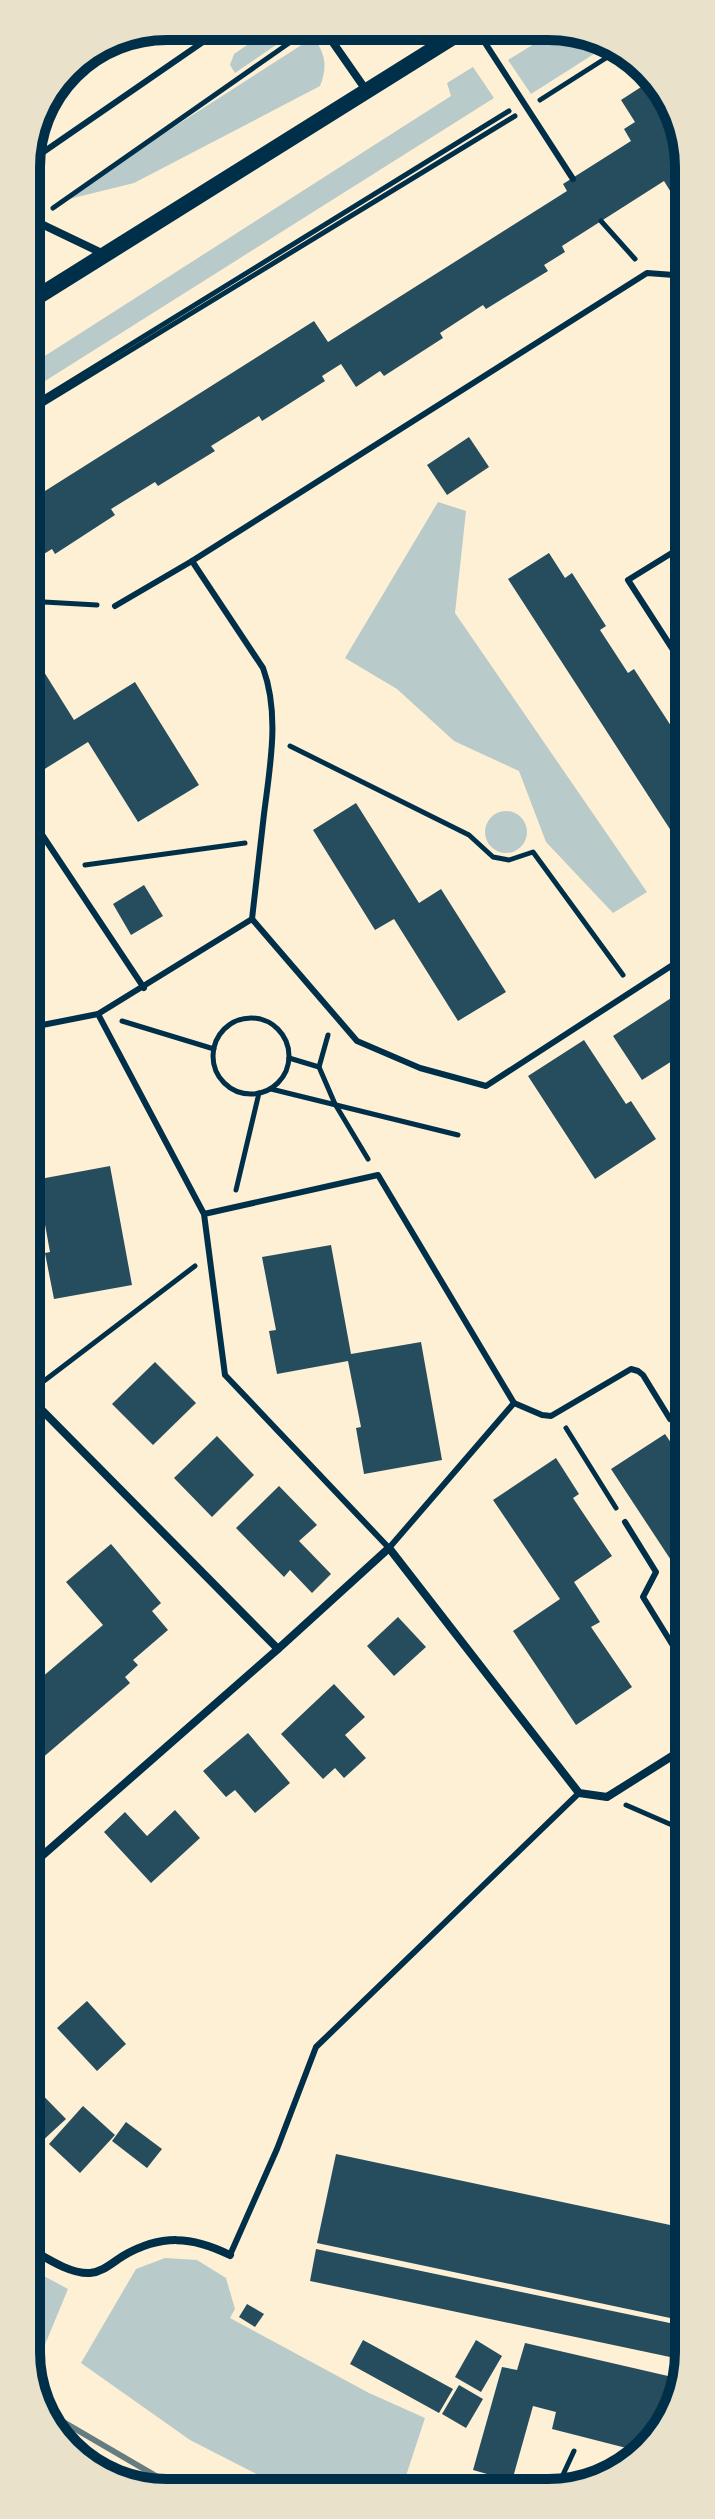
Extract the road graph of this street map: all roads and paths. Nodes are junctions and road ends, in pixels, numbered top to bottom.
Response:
1 (206, 40) edge
2 (293, 40) edge
3 (331, 40) edge
4 (448, 40) edge
5 (483, 40) edge
6 (609, 56) edge
7 (366, 90) junction
8 (525, 106) junction
9 (41, 154) edge
10 (573, 179) dead end
11 (40, 215) edge
12 (601, 221) dead end
13 (40, 225) edge
14 (105, 254) junction
15 (647, 273) junction
16 (675, 276) edge
17 (40, 295) edge
18 (40, 403) edge
19 (675, 551) edge
20 (192, 561) junction
21 (40, 599) edge
22 (42, 602) joint
23 (115, 606) joint
24 (675, 653) edge
25 (272, 737) junction
26 (40, 832) edge
27 (261, 841) junction
28 (64, 868) junction
29 (252, 919) junction
30 (675, 963) edge
31 (144, 988) junction
32 (634, 990) junction
33 (98, 1014) junction
34 (334, 1015) junction
35 (40, 1025) edge
36 (214, 1049) junction
37 (289, 1058) junction
38 (319, 1067) junction
39 (271, 1089) junction
40 (259, 1093) junction
41 (335, 1104) junction
42 (458, 1135) dead end
43 (378, 1175) junction
44 (232, 1207) junction
45 (204, 1214) junction
46 (209, 1255) junction
47 (40, 1384) edge
48 (514, 1403) junction
49 (40, 1408) edge
50 (557, 1413) junction
51 (670, 1419) dead end
52 (625, 1522) joint
53 (389, 1548) junction
54 (278, 1649) junction
55 (675, 1649) edge
56 (675, 1754) edge
57 (579, 1793) junction
58 (607, 1797) junction
59 (675, 1826) edge
60 (40, 1858) edge
61 (40, 2253) edge
62 (230, 2255) joint
63 (574, 2451) dead end
64 (561, 2478) edge

1 - 9 lane
2 - 11 path
3 - 7 street
4 - 7 main road
5 - 8 lane
6 - 8 path
7 - 14 main road
8 - 10 lane
8 - 18 path
12 - 15 path
13 - 14 street
14 - 17 main road
15 - 16 lane
15 - 20 lane
19 - 24 lane
20 - 23 lane
20 - 25 lane
21 - 22 path
22 - 23 path
25 - 27 lane
25 - 32 path
26 - 28 lane
27 - 28 path
27 - 29 lane
28 - 31 lane
29 - 31 lane
29 - 34 lane
30 - 32 lane
31 - 33 lane
32 - 34 lane
33 - 35 lane
33 - 36 path
33 - 45 lane
34 - 38 path
36 - 37 path
36 - 40 path
37 - 38 path
37 - 39 path
38 - 41 path
39 - 40 path
39 - 41 path
40 - 44 path
41 - 42 path
41 - 43 path
43 - 44 lane
43 - 48 lane
44 - 45 lane
45 - 46 lane
46 - 47 path
46 - 53 lane
48 - 50 lane
48 - 53 lane
49 - 54 street
50 - 51 lane
50 - 52 path
52 - 55 lane
53 - 54 street
53 - 57 street
54 - 60 street
56 - 58 street
57 - 58 street
57 - 62 lane
58 - 59 path
61 - 62 street
63 - 64 path

